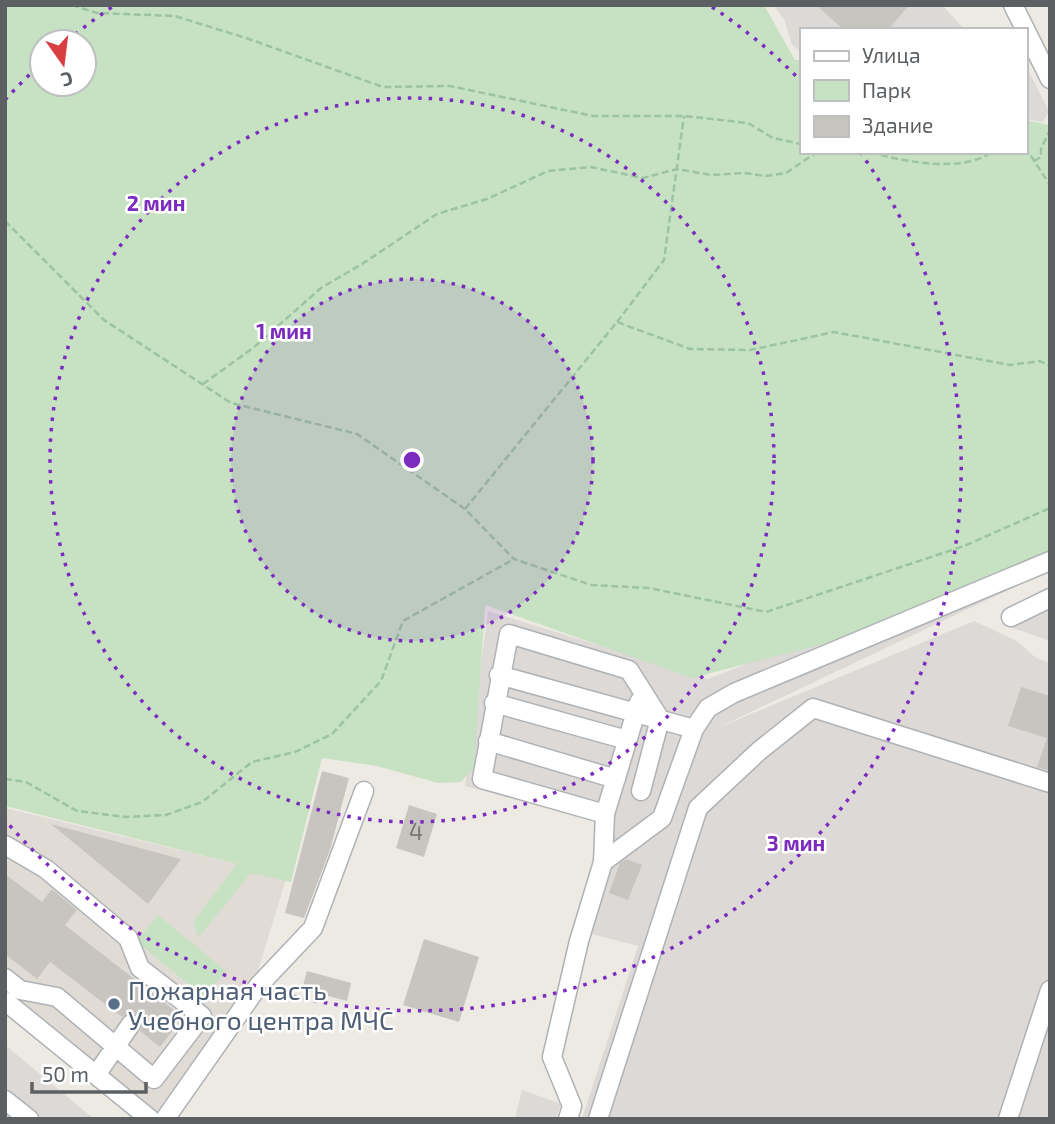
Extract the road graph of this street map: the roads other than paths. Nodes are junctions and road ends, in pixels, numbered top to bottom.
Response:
1 (1013, 5) edge
2 (1024, 28) edge
3 (1027, 33) edge
4 (1050, 79) edge
5 (1050, 561) edge
6 (1050, 598) edge
7 (1011, 617) dead end
8 (499, 675) junction
9 (642, 690) junction
10 (494, 703) junction
11 (636, 713) junction
12 (660, 719) junction
13 (694, 729) junction
14 (627, 740) junction
15 (488, 741) junction
16 (616, 779) junction
17 (1050, 783) edge
18 (364, 791) dead end
19 (641, 791) dead end
20 (605, 814) junction
21 (5, 845) edge
22 (604, 862) junction
23 (5, 978) edge
24 (1050, 990) edge
25 (5, 1001) edge
26 (131, 1024) dead end
27 (117, 1048) junction
28 (96, 1075) junction
29 (5, 1100) edge
30 (29, 1119) edge
31 (150, 1119) edge
32 (164, 1119) edge
33 (568, 1119) edge
34 (598, 1119) edge
35 (1008, 1119) edge

1 - 2 street
3 - 4 street
5 - 13 street
6 - 7 street
8 - 9 street
8 - 10 street
8 - 11 street
9 - 11 street
9 - 12 street
10 - 14 street
10 - 15 street
11 - 12 street
11 - 14 street
12 - 13 street
12 - 19 street
13 - 22 street
14 - 16 street
15 - 16 street
15 - 20 street
16 - 20 street
17 - 34 street
18 - 32 street
20 - 22 street
21 - 27 street
22 - 33 street
23 - 27 street
24 - 35 street
25 - 28 street
26 - 27 street
27 - 28 street
28 - 31 street
29 - 30 street

